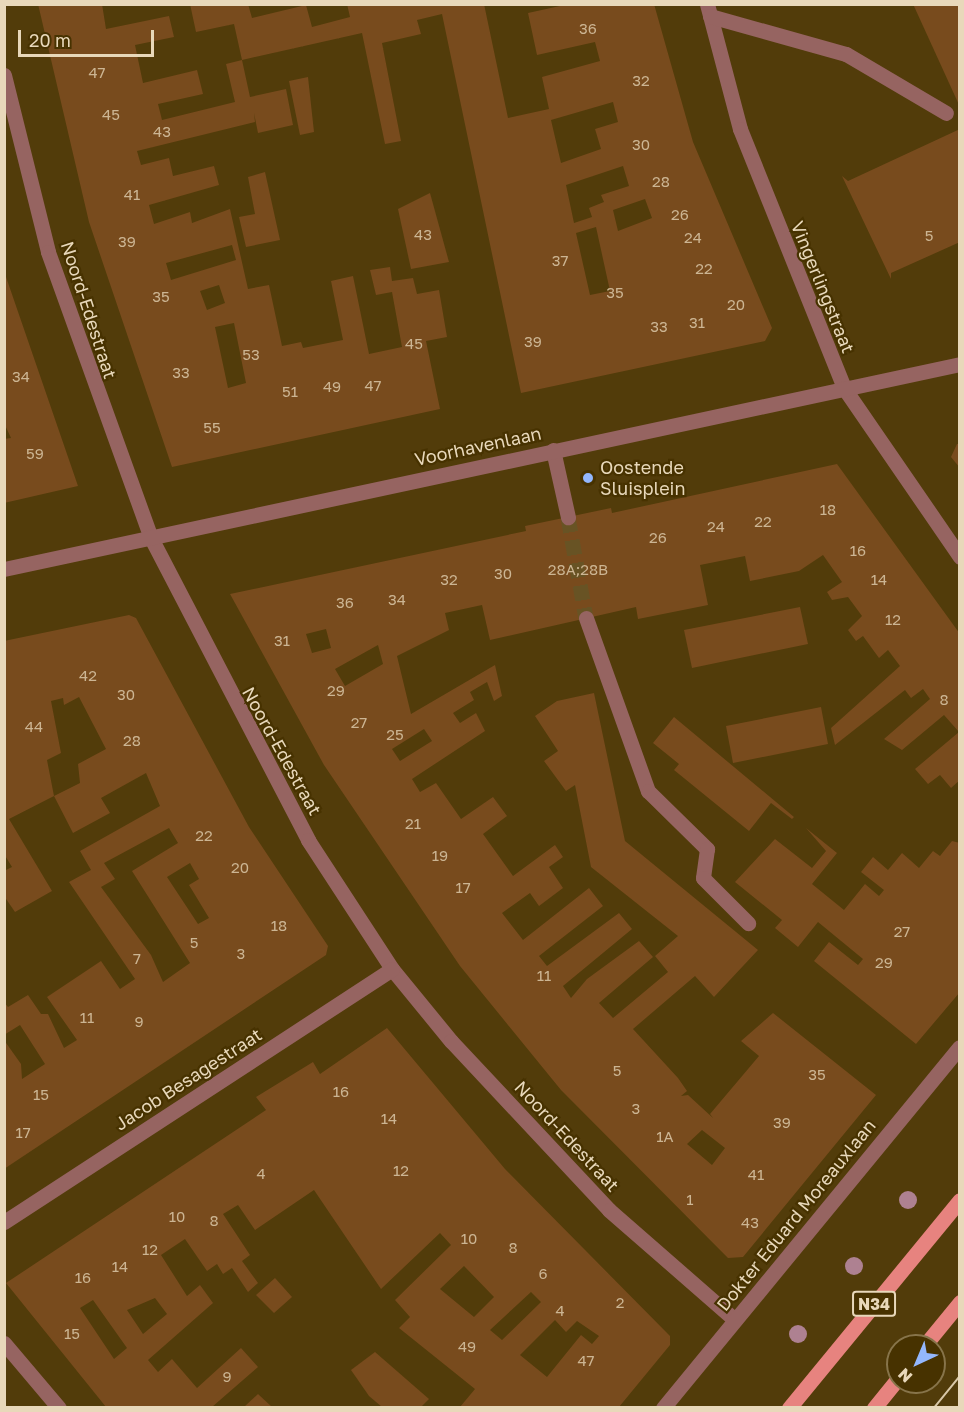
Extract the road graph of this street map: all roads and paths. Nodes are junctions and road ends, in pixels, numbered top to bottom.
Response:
1 (708, 10) edge
2 (4, 75) edge
3 (946, 113) dead end
4 (960, 364) edge
5 (844, 388) junction
6 (554, 450) junction
7 (568, 517) tunnel mouth
8 (150, 536) junction
9 (960, 557) edge
10 (4, 569) edge
11 (586, 618) tunnel mouth
12 (748, 923) dead end
13 (392, 969) junction
14 (960, 1047) edge
15 (960, 1200) edge
16 (4, 1222) edge
17 (960, 1302) edge
18 (735, 1320) junction
19 (934, 1334) edge
20 (4, 1343) edge
21 (886, 1392) edge
22 (59, 1407) edge
23 (663, 1407) edge
24 (789, 1407) edge
25 (874, 1407) edge

1 - 3 street
1 - 5 street, Vingerlingstraat
2 - 8 street, Noord-Edestraat
4 - 5 street, Voorhavenlaan
5 - 6 street, Voorhavenlaan
5 - 9 street, Vingerlingstraat
6 - 7 street
6 - 8 street, Voorhavenlaan
8 - 10 street, Voorhavenlaan
8 - 13 street, Noord-Edestraat
11 - 12 street
13 - 16 street, Jacob Besagestraat
13 - 18 street, Noord-Edestraat
14 - 18 street, Dokter Eduard Moreauxlaan
15 - 24 main road, N34
17 - 19 main road
18 - 23 street, Dokter Eduard Moreauxlaan
20 - 22 street
21 - 25 main road

